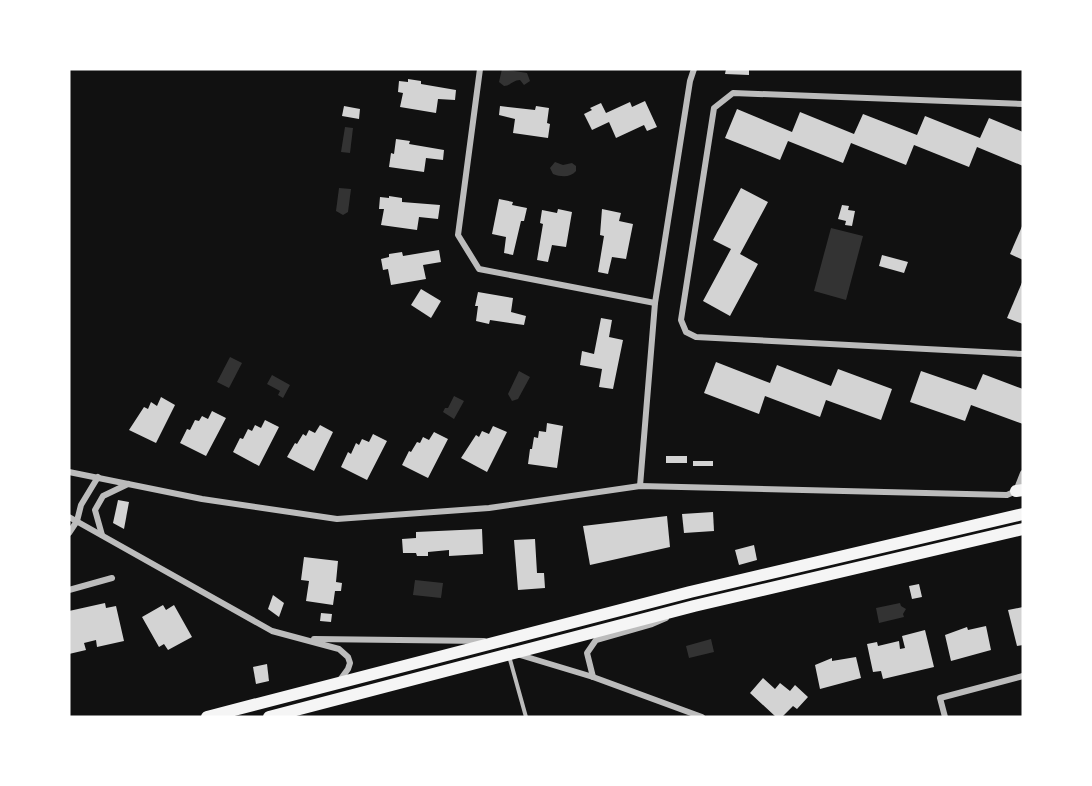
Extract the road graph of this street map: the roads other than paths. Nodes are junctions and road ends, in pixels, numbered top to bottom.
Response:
1 (480, 69) edge
2 (694, 69) edge
3 (1023, 104) edge
4 (655, 303) junction
5 (1023, 354) edge
6 (69, 467) edge
7 (69, 472) edge
8 (1023, 473) edge
9 (98, 477) junction
10 (129, 484) junction
11 (640, 486) junction
12 (1020, 490) edge
13 (1023, 514) edge
14 (69, 517) edge
15 (77, 521) junction
16 (1023, 529) edge
17 (69, 533) edge
18 (102, 535) junction
19 (1023, 538) edge
20 (980, 539) junction
21 (112, 578) dead end
22 (69, 590) edge
23 (694, 606) junction
24 (299, 639) junction
25 (496, 642) junction
26 (513, 655) junction
27 (1023, 676) edge
28 (593, 677) junction
29 (338, 682) junction
30 (207, 717) edge
31 (269, 717) edge
32 (526, 717) edge
33 (702, 717) edge
34 (945, 717) edge

1 - 4 street
2 - 4 street
3 - 5 street
4 - 11 street
6 - 9 street
7 - 9 street
8 - 12 street
9 - 10 street
9 - 15 street
10 - 11 street
10 - 18 street
11 - 12 street
13 - 25 highway
14 - 15 street
15 - 17 street
15 - 18 street
16 - 20 highway
18 - 24 street
19 - 20 highway
20 - 23 highway
21 - 22 street
23 - 26 highway
23 - 28 street
24 - 25 street
24 - 29 street
25 - 29 highway
26 - 28 street
26 - 31 highway
26 - 32 lane
27 - 34 street
28 - 33 street
29 - 30 highway

